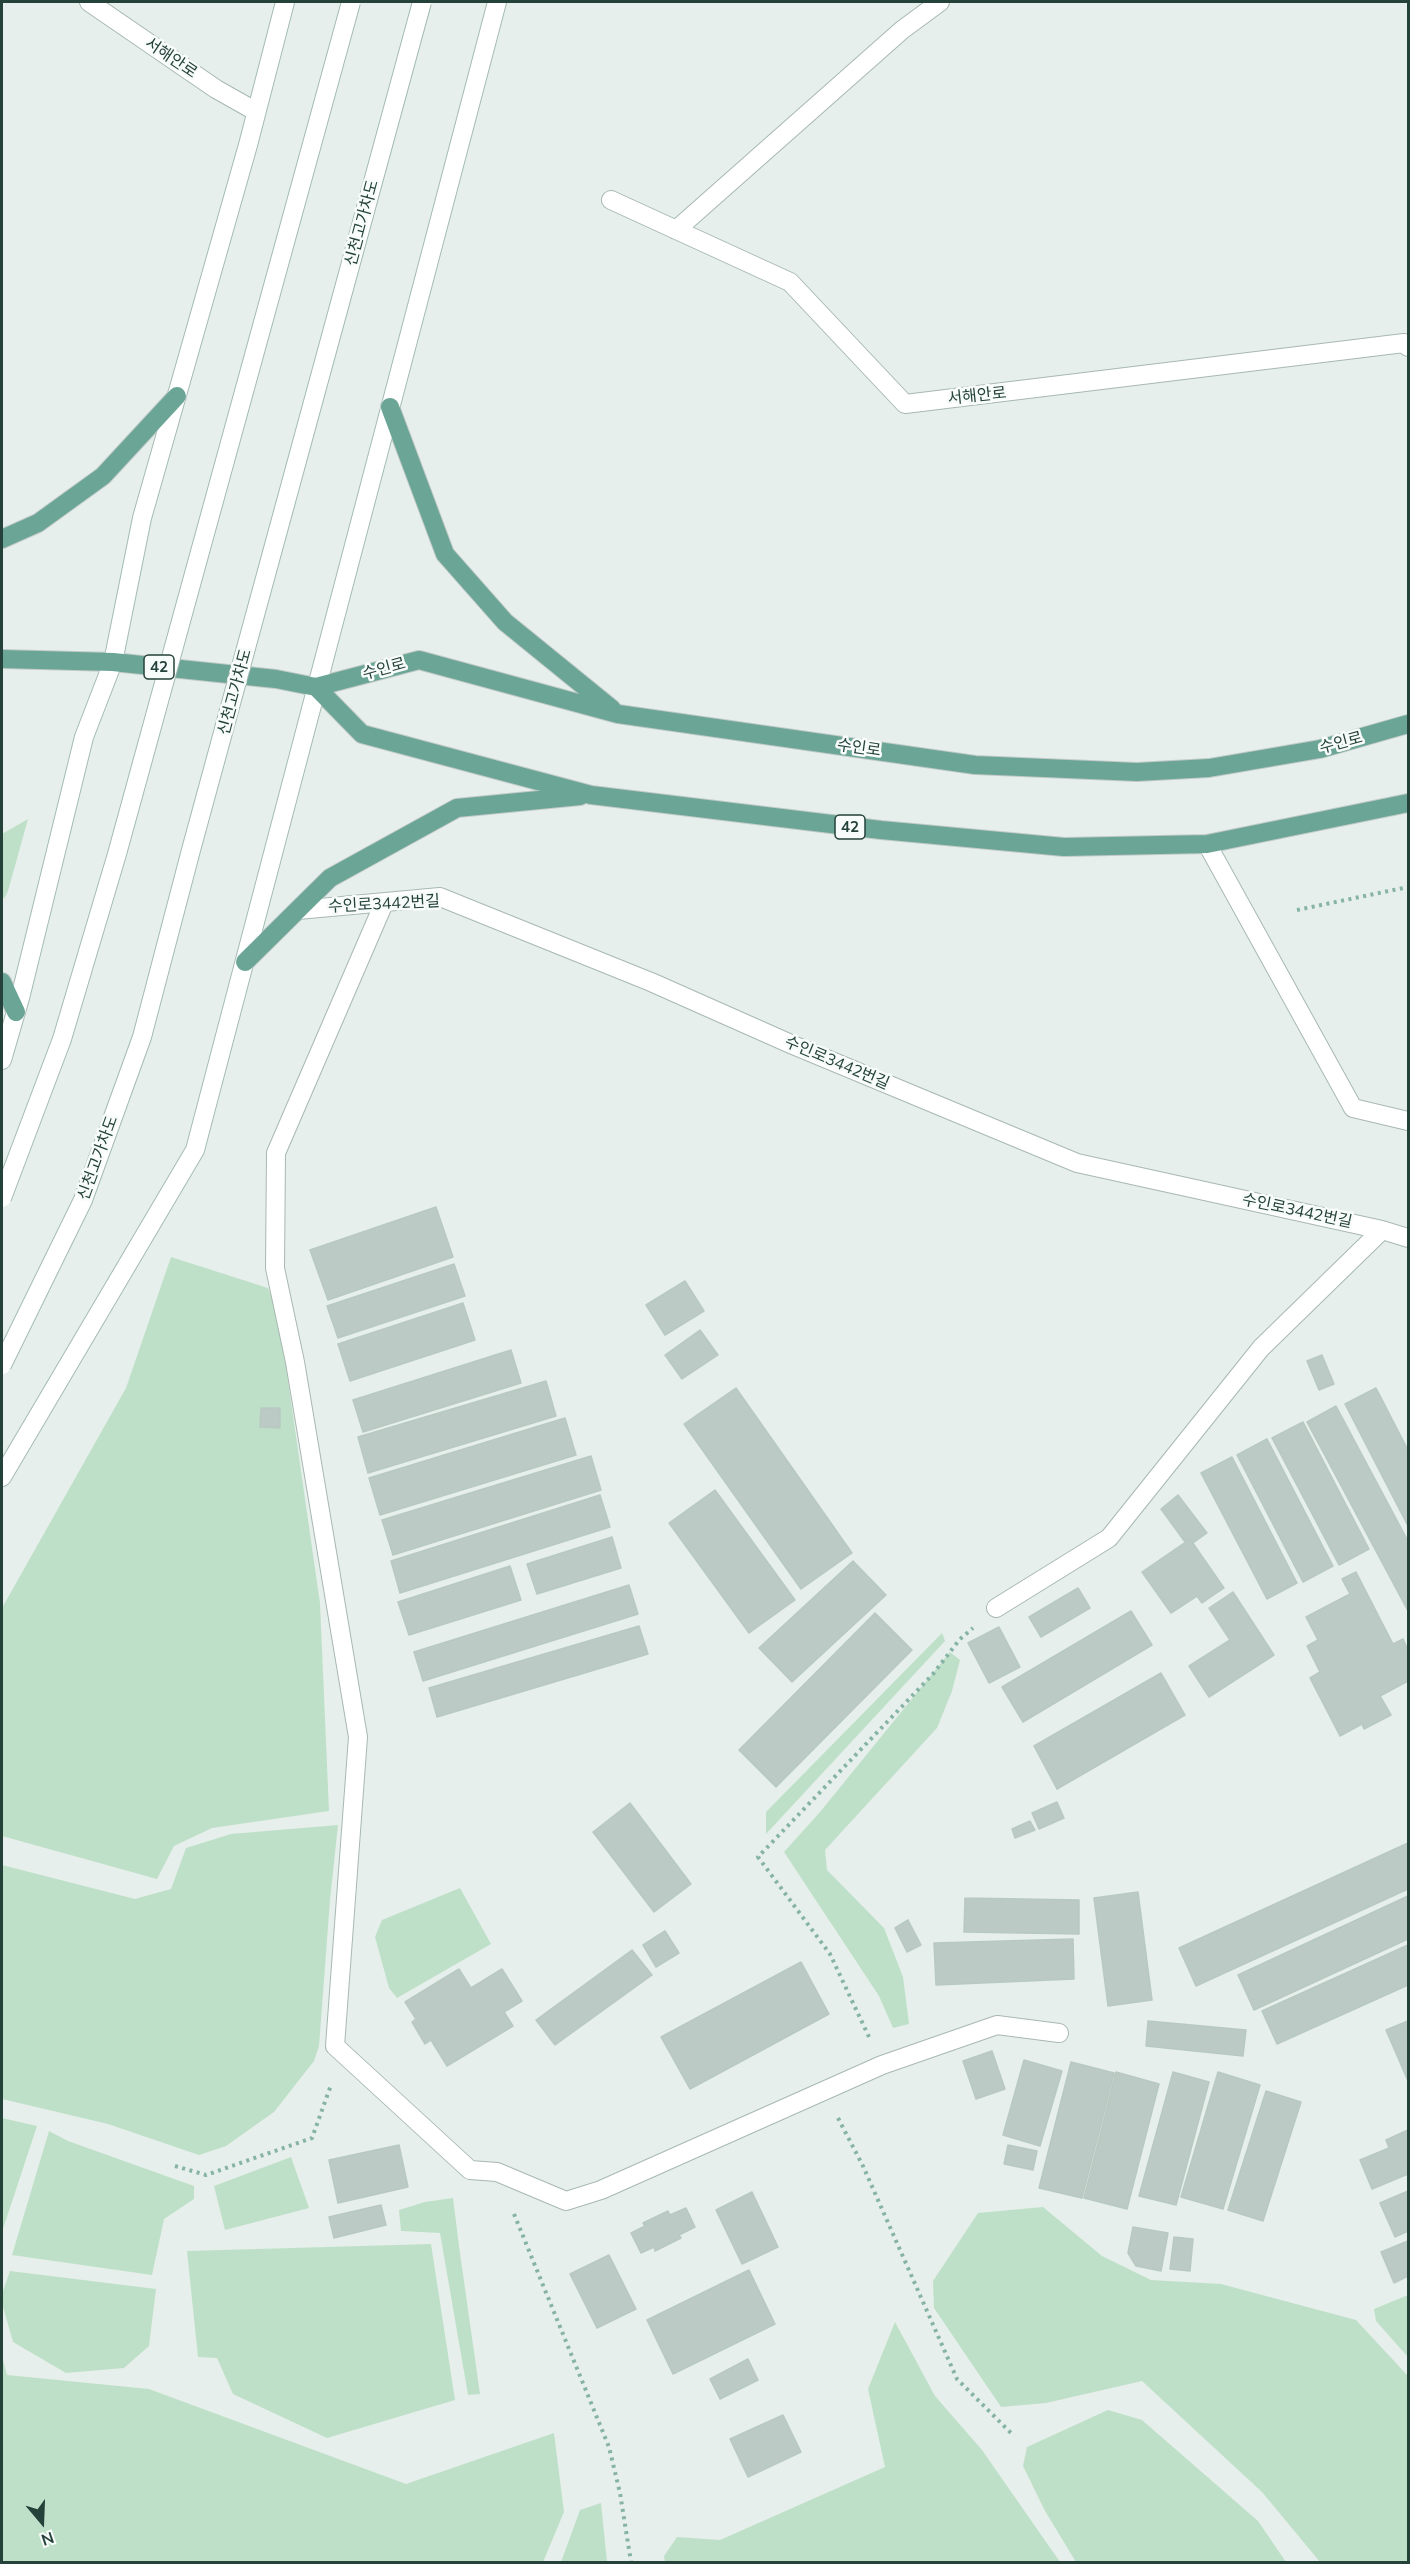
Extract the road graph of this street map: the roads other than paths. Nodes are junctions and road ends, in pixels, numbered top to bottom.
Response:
1 (89, 2) edge
2 (285, 2) edge
3 (351, 2) edge
4 (422, 2) edge
5 (497, 2) edge
6 (940, 2) edge
7 (255, 111) junction
8 (612, 200) dead end
9 (676, 230) junction
10 (1408, 347) edge
11 (177, 396) junction
12 (390, 407) junction
13 (2, 539) edge
14 (2, 659) edge
15 (113, 662) junction
16 (316, 687) junction
17 (618, 714) junction
18 (1408, 724) edge
19 (591, 795) junction
20 (1408, 803) edge
21 (1207, 844) junction
22 (384, 903) junction
23 (298, 910) junction
24 (245, 962) junction
25 (2, 982) edge
26 (16, 1012) junction
27 (2, 1060) edge
28 (1408, 1120) edge
29 (2, 1198) edge
30 (1382, 1230) junction
31 (1408, 1238) edge
32 (2, 1365) edge
33 (2, 1477) edge
34 (996, 1608) road end
35 (1059, 2033) dead end

1 - 7 main road, 서해안로
2 - 7 main road
3 - 29 main road, bridge
4 - 32 main road, 신천고가차도, bridge
5 - 12 main road
6 - 9 main road
7 - 11 main road
8 - 9 main road, 서해안로
9 - 10 main road, 서해안로
11 - 13 main road
11 - 15 main road
12 - 16 main road
12 - 17 main road
14 - 15 main road, 수인로 / 42
15 - 16 main road, 수인로 / 42
15 - 26 main road
16 - 17 main road, 수인로 / 42
16 - 19 main road, 42
16 - 24 main road
17 - 18 main road, 수인로 / 42
19 - 21 main road, 42
19 - 23 main road
20 - 21 main road, 42
21 - 28 main road
22 - 23 main road, 수인로3442번길
22 - 30 main road, 수인로3442번길
22 - 35 main road
23 - 24 main road
24 - 33 main road
25 - 26 main road
26 - 27 main road
30 - 31 main road, 수인로3442번길
30 - 34 main road, 수인로3442번길

